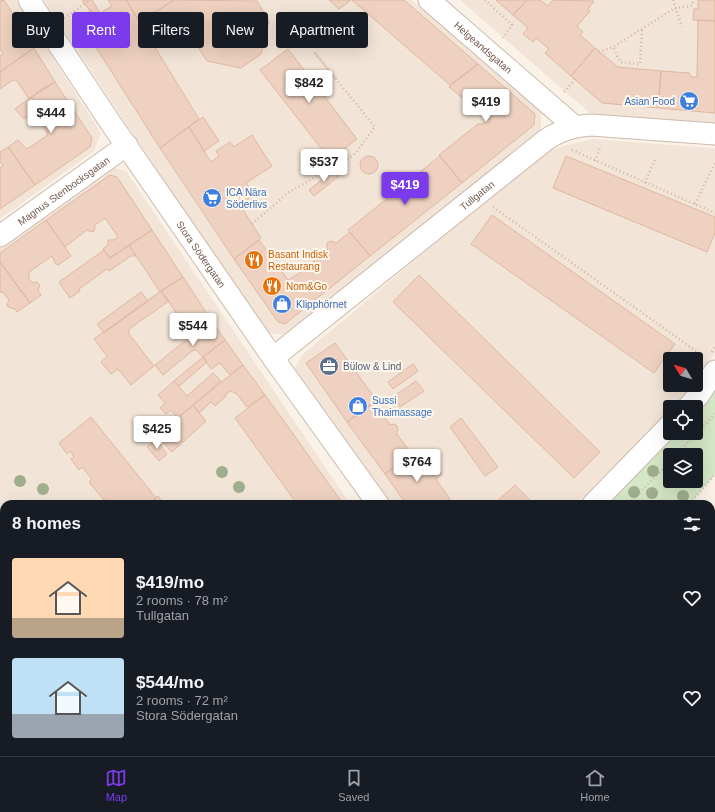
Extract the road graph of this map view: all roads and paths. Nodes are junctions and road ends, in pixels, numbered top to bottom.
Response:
1 (30, 0) edge
2 (90, 0) edge
3 (429, 0) edge
4 (485, 0) edge
5 (673, 0) edge
6 (693, 0) edge
7 (675, 8) junction
8 (37, 12) edge
9 (64, 19) edge
10 (682, 27) dead end
11 (642, 30) junction
12 (613, 47) junction
13 (60, 48) edge
14 (600, 52) dead end
15 (490, 53) junction
16 (336, 79) dead end
17 (574, 126) junction
18 (715, 134) edge
19 (548, 139) junction
20 (127, 145) junction
21 (656, 157) dead end
22 (715, 163) edge
23 (645, 182) junction
24 (477, 195) junction
25 (694, 204) junction
26 (715, 213) edge
27 (252, 224) dead end
28 (0, 236) edge
29 (273, 358) junction
30 (712, 365) edge
31 (694, 400) edge
32 (715, 414) edge
33 (663, 432) edge
34 (683, 448) edge
35 (663, 469) edge
36 (715, 474) edge
37 (375, 500) edge
38 (596, 500) edge
39 (632, 500) edge
40 (693, 500) edge

1 - 8 street, Stora Södergatan
2 - 9 path
3 - 15 street, Helgeandsgatan
4 - 15 path
5 - 7 path
6 - 7 path
7 - 10 path
7 - 11 path
11 - 12 path
11 - 12 path
12 - 14 path
13 - 20 street, Stora Södergatan
15 - 17 street, Helgeandsgatan
16 - 27 path
17 - 18 street, Tullgatan
17 - 19 street, Tullgatan
19 - 23 path
19 - 24 street, Tullgatan
20 - 28 street, Magnus Stenbocksgatan
20 - 29 street, Stora Södergatan
21 - 23 path
22 - 25 path
23 - 25 path
24 - 29 street, Tullgatan
24 - 30 path
25 - 26 path
29 - 37 street, Stora Södergatan
30 - 31 street
32 - 34 path
33 - 38 street
35 - 39 path
36 - 40 path

